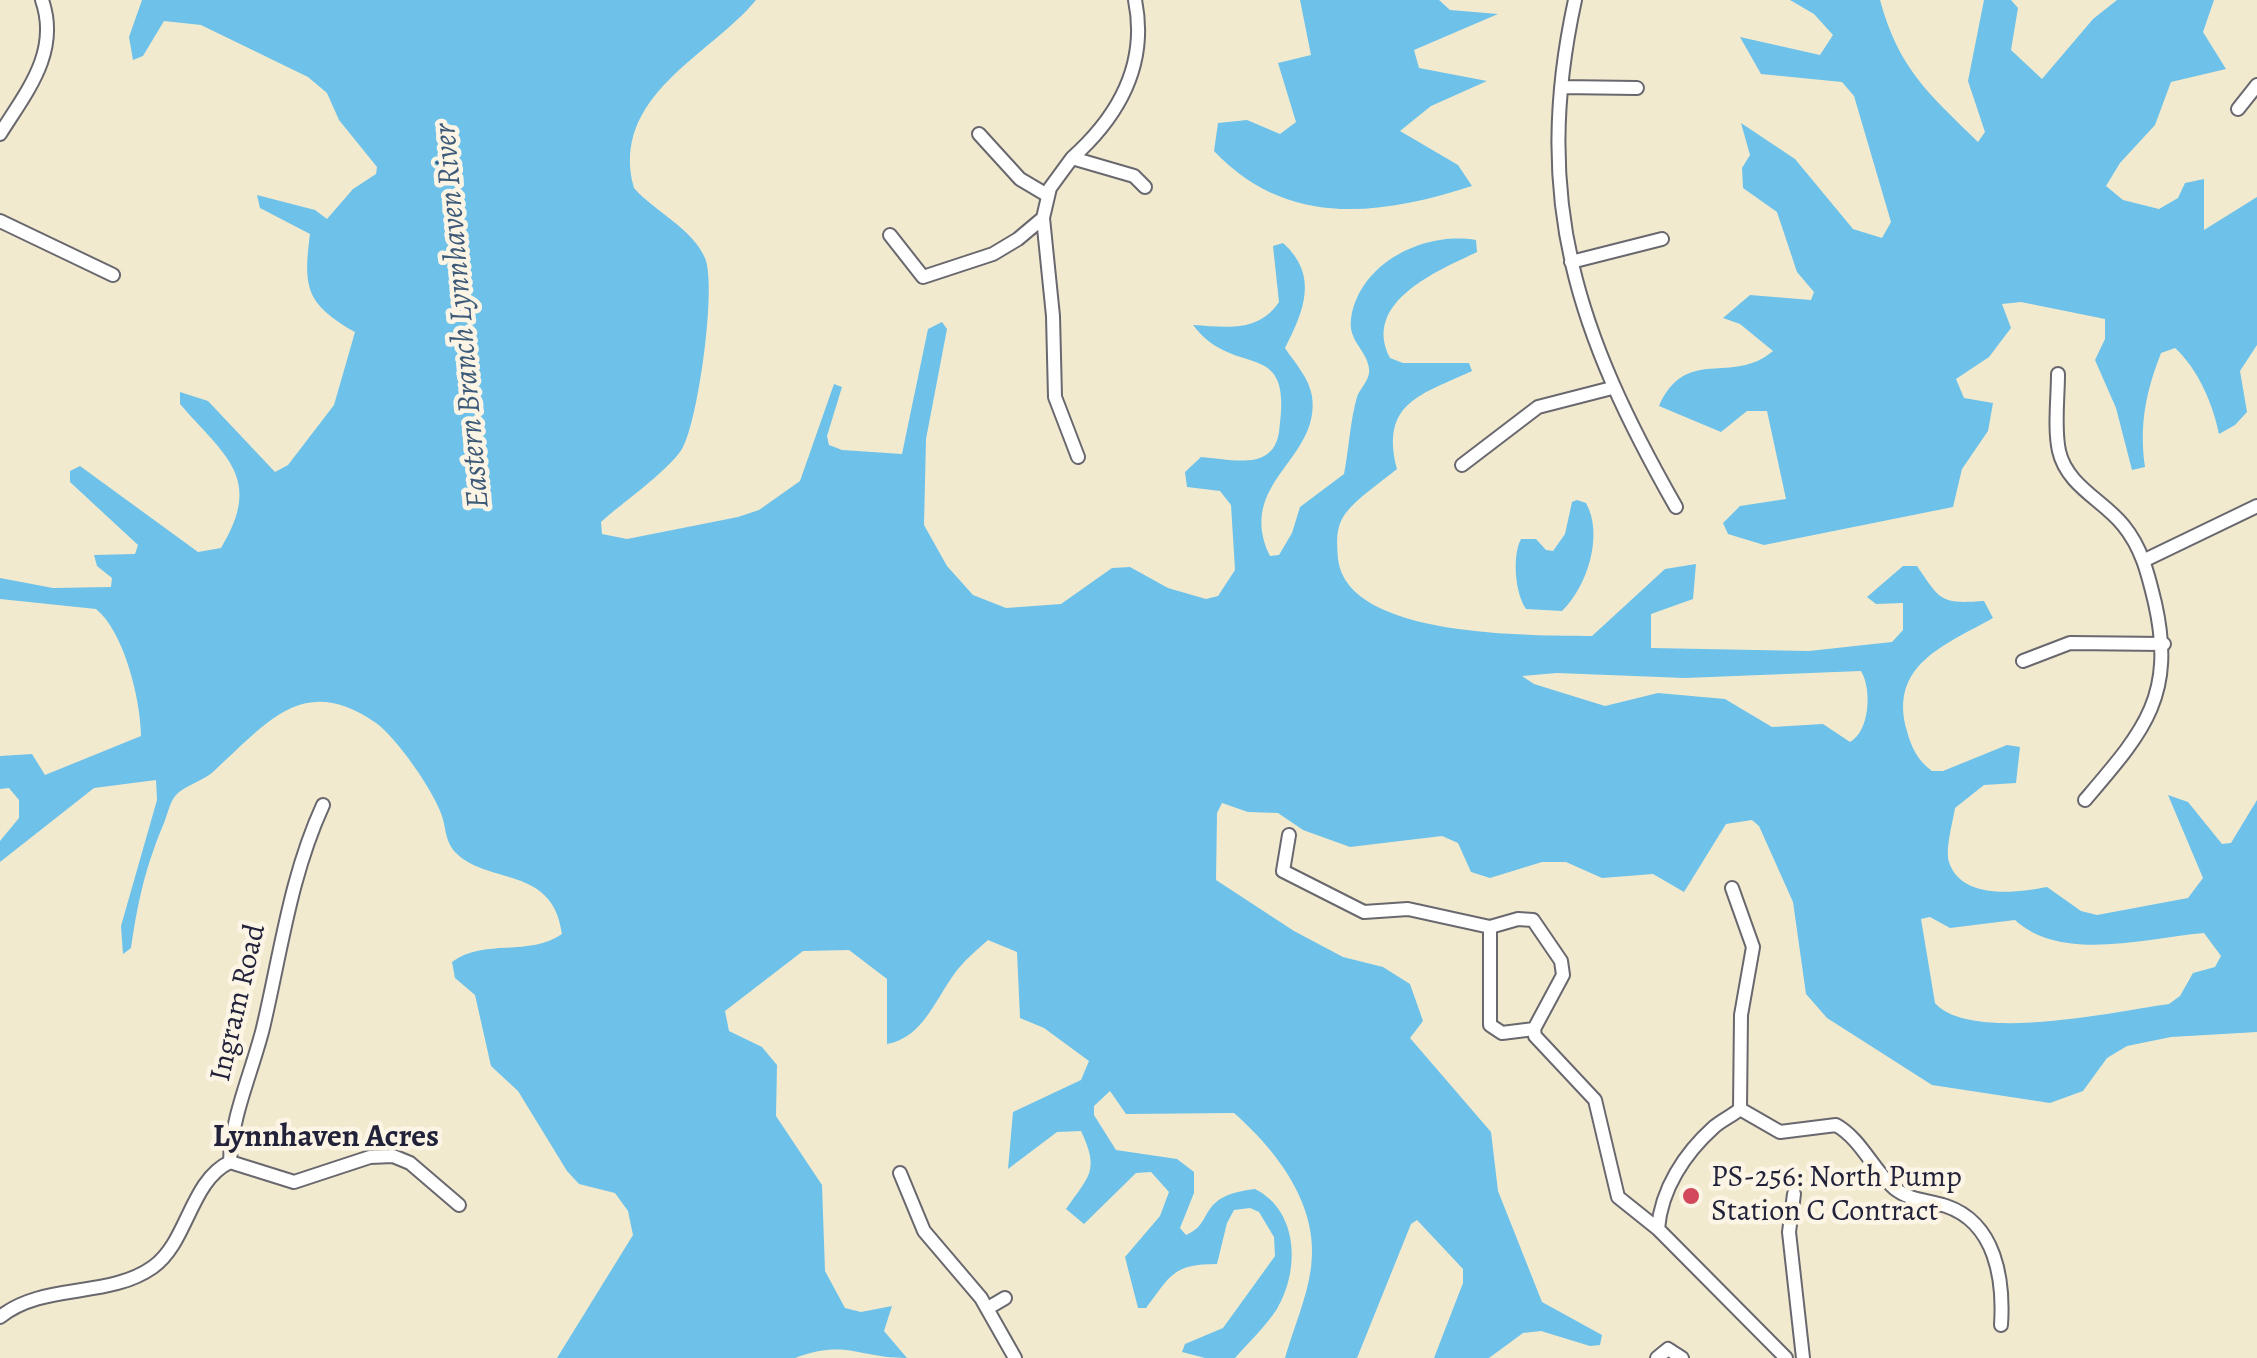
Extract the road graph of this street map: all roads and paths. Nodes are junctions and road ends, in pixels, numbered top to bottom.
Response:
1 (42, 0) edge
2 (1135, 0) edge
3 (1575, 0) edge
4 (2257, 85) edge
5 (1561, 88) junction
6 (1637, 88) dead end
7 (2238, 109) dead end
8 (0, 134) edge
9 (980, 134) dead end
10 (1072, 158) junction
11 (1144, 188) dead end
12 (1047, 195) junction
13 (1043, 218) junction
14 (0, 221) edge
15 (890, 235) dead end
16 (1662, 239) dead end
17 (1572, 262) junction
18 (113, 275) dead end
19 (2058, 374) dead end
20 (1612, 388) junction
21 (1078, 457) dead end
22 (1462, 465) dead end
23 (2257, 506) edge
24 (1676, 508) dead end
25 (2145, 560) junction
26 (2164, 644) junction
27 (2023, 661) dead end
28 (2085, 800) dead end
29 (323, 805) dead end
30 (1289, 835) dead end
31 (1732, 888) dead end
32 (1490, 927) junction
33 (1534, 1029) junction
34 (1740, 1109) junction
35 (230, 1162) junction
36 (900, 1173) dead end
37 (1794, 1194) dead end
38 (459, 1205) dead end
39 (1658, 1229) junction
40 (1004, 1298) dead end
41 (988, 1308) junction
42 (1, 1315) edge
43 (2001, 1325) dead end
44 (1015, 1358) edge
45 (1656, 1358) edge
46 (1682, 1358) edge
47 (1786, 1358) edge
48 (1803, 1358) edge

1 - 8 street
2 - 10 street
3 - 5 street
4 - 7 street
5 - 6 street
5 - 17 street
9 - 12 street
10 - 11 street
10 - 12 street
12 - 13 street
13 - 15 street
13 - 21 street
14 - 18 street
16 - 17 street
17 - 20 street
19 - 25 street
20 - 22 street
20 - 24 street
23 - 25 street
25 - 26 street
26 - 27 street
26 - 28 street
29 - 35 street, Ingram Road
30 - 32 street
31 - 34 street
32 - 33 street
32 - 33 street
33 - 39 street
34 - 39 street
34 - 43 street
35 - 38 street
35 - 42 street
36 - 41 street
37 - 48 street
39 - 47 street
40 - 41 street
41 - 44 street
45 - 46 street

